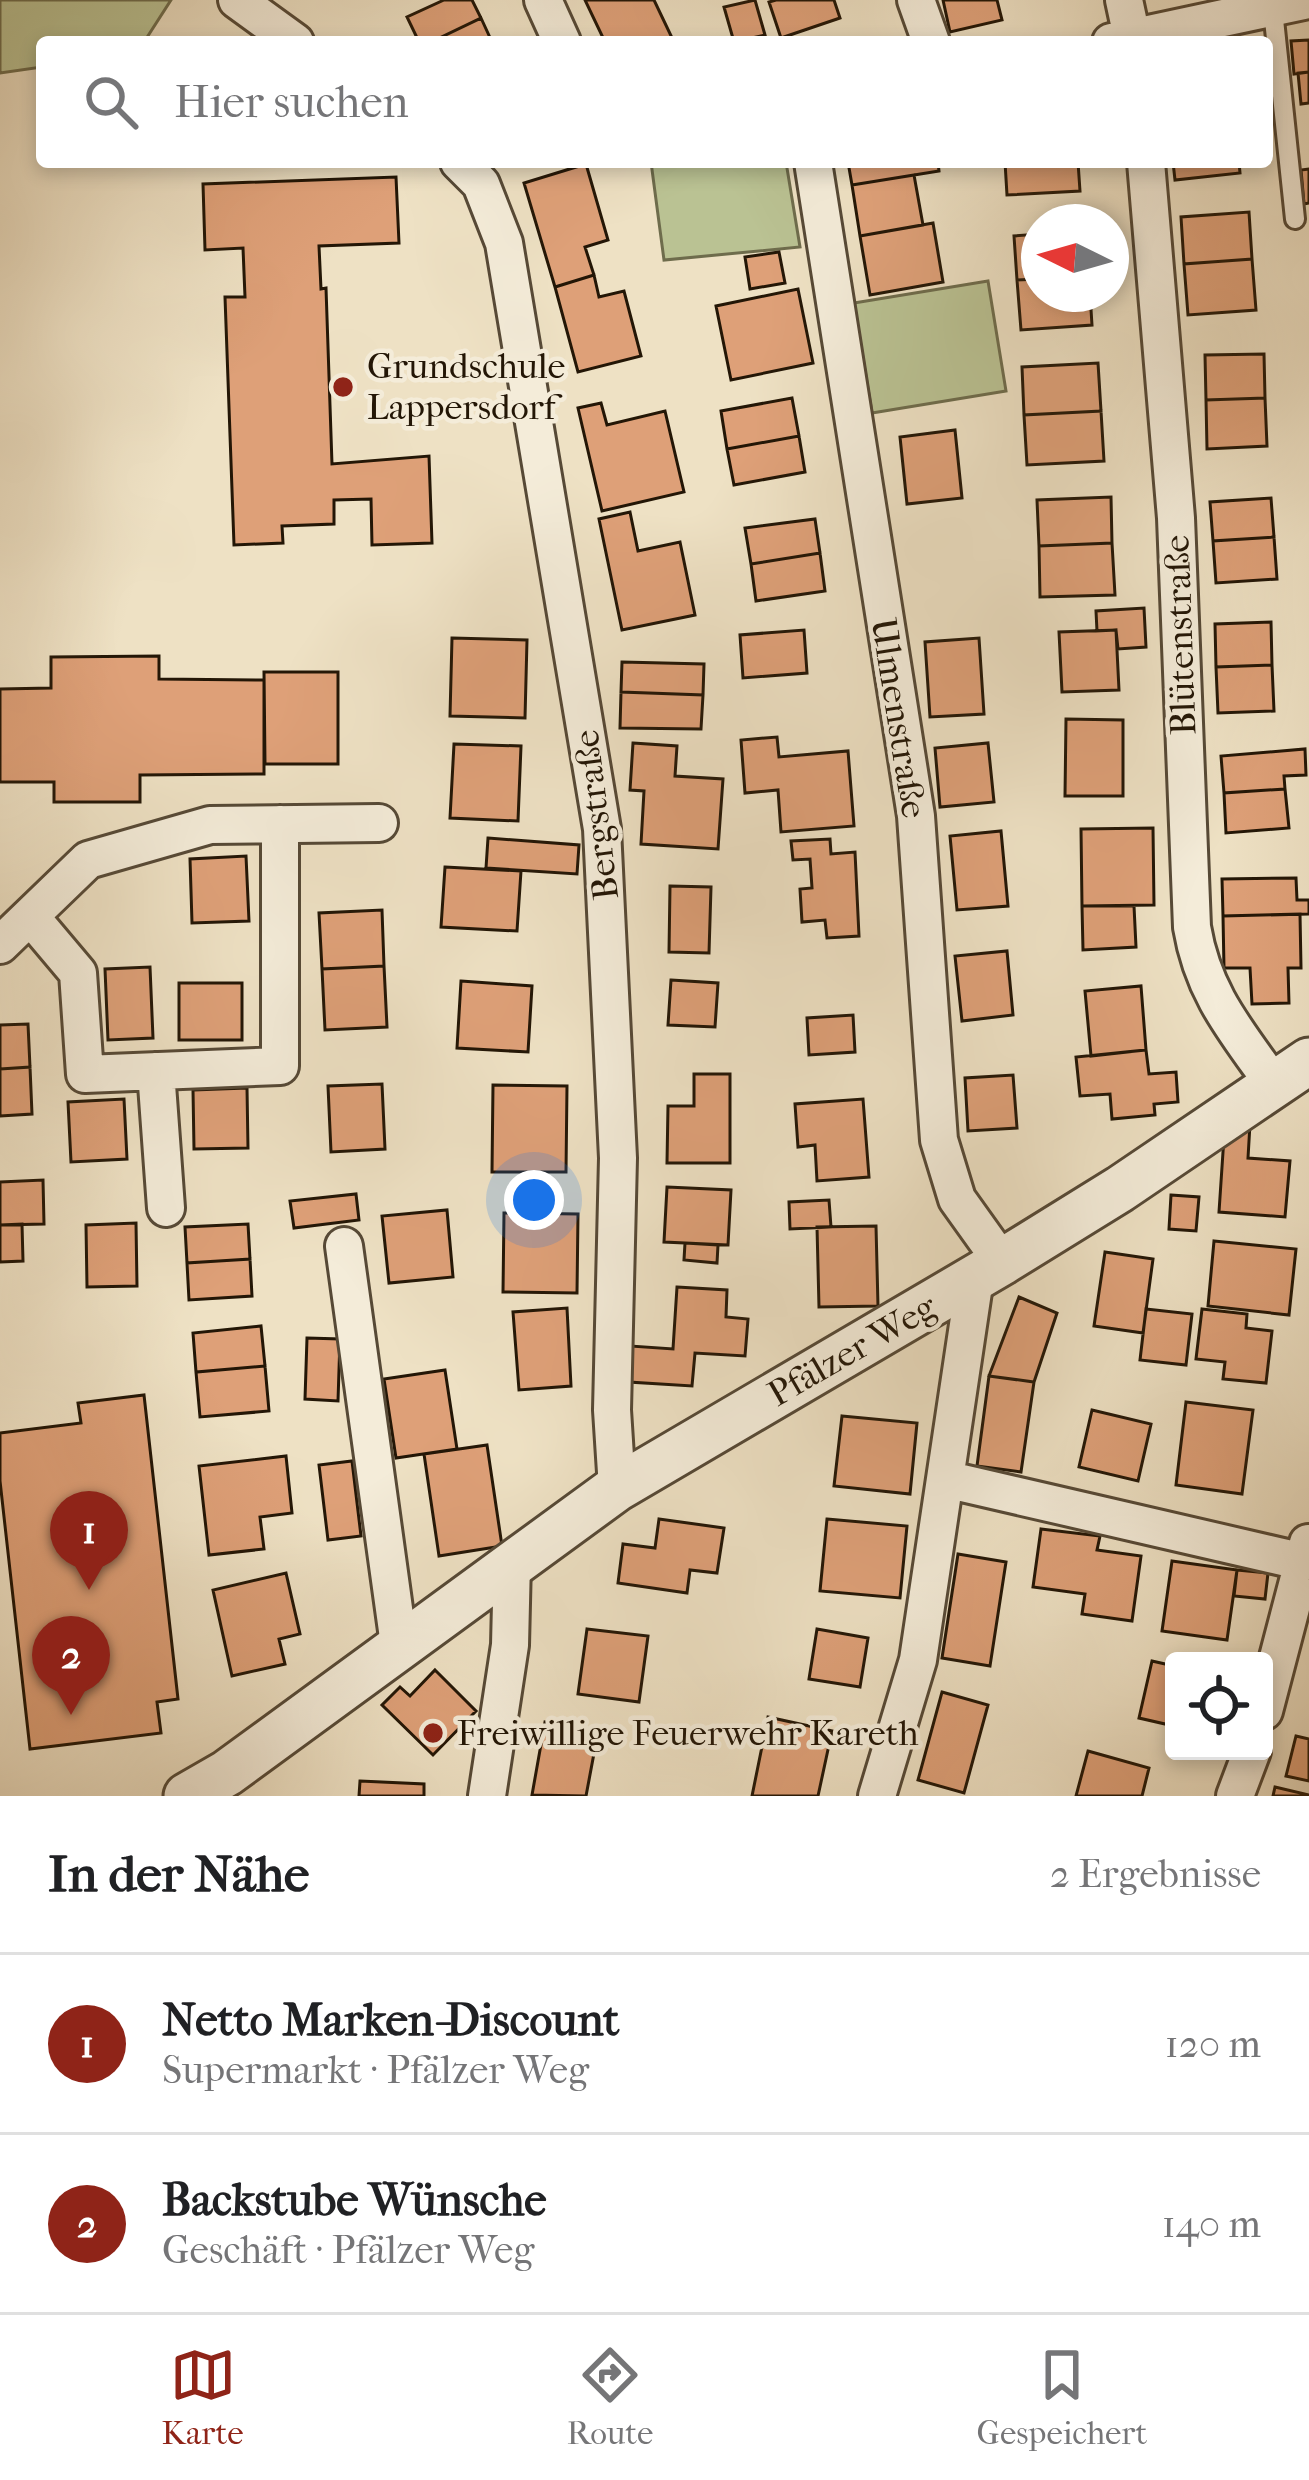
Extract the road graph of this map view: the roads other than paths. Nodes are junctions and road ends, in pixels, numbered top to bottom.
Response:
1 (237, 0) edge
2 (543, 0) edge
3 (916, 0) edge
4 (1124, 0) edge
5 (1291, 5) edge
6 (287, 36) edge
7 (559, 36) edge
8 (929, 36) edge
9 (1125, 36) edge
10 (1144, 36) edge
11 (465, 168) edge
12 (814, 168) edge
13 (1147, 168) edge
14 (1295, 219) dead end
15 (379, 823) dead end
16 (280, 824) junction
17 (30, 916) junction
18 (0, 945) edge
19 (156, 1071) junction
20 (1292, 1073) edge
21 (166, 1208) dead end
22 (344, 1246) dead end
23 (988, 1270) junction
24 (945, 1479) junction
25 (617, 1488) junction
26 (512, 1561) junction
27 (1305, 1567) edge
28 (399, 1645) junction
29 (1273, 1679) edge
30 (1249, 1760) edge
31 (187, 1796) edge
32 (488, 1796) edge
33 (877, 1796) edge
34 (1235, 1796) edge

1 - 6 street
2 - 7 street
3 - 8 street
4 - 9 street
5 - 10 street
5 - 14 lane
11 - 25 street, Bergstraße
12 - 23 street, Ulmenstraße
13 - 20 street, Blütenstraße
15 - 16 street
16 - 17 street
16 - 19 street
17 - 18 street
17 - 19 street
19 - 21 street
20 - 23 street, Pfälzer Weg
22 - 28 street
23 - 24 street
23 - 25 street, Pfälzer Weg
24 - 27 street
24 - 33 street
25 - 26 street, Pfälzer Weg
26 - 28 street, Pfälzer Weg
26 - 32 street
27 - 29 street
28 - 31 street, Pfälzer Weg
30 - 34 street

